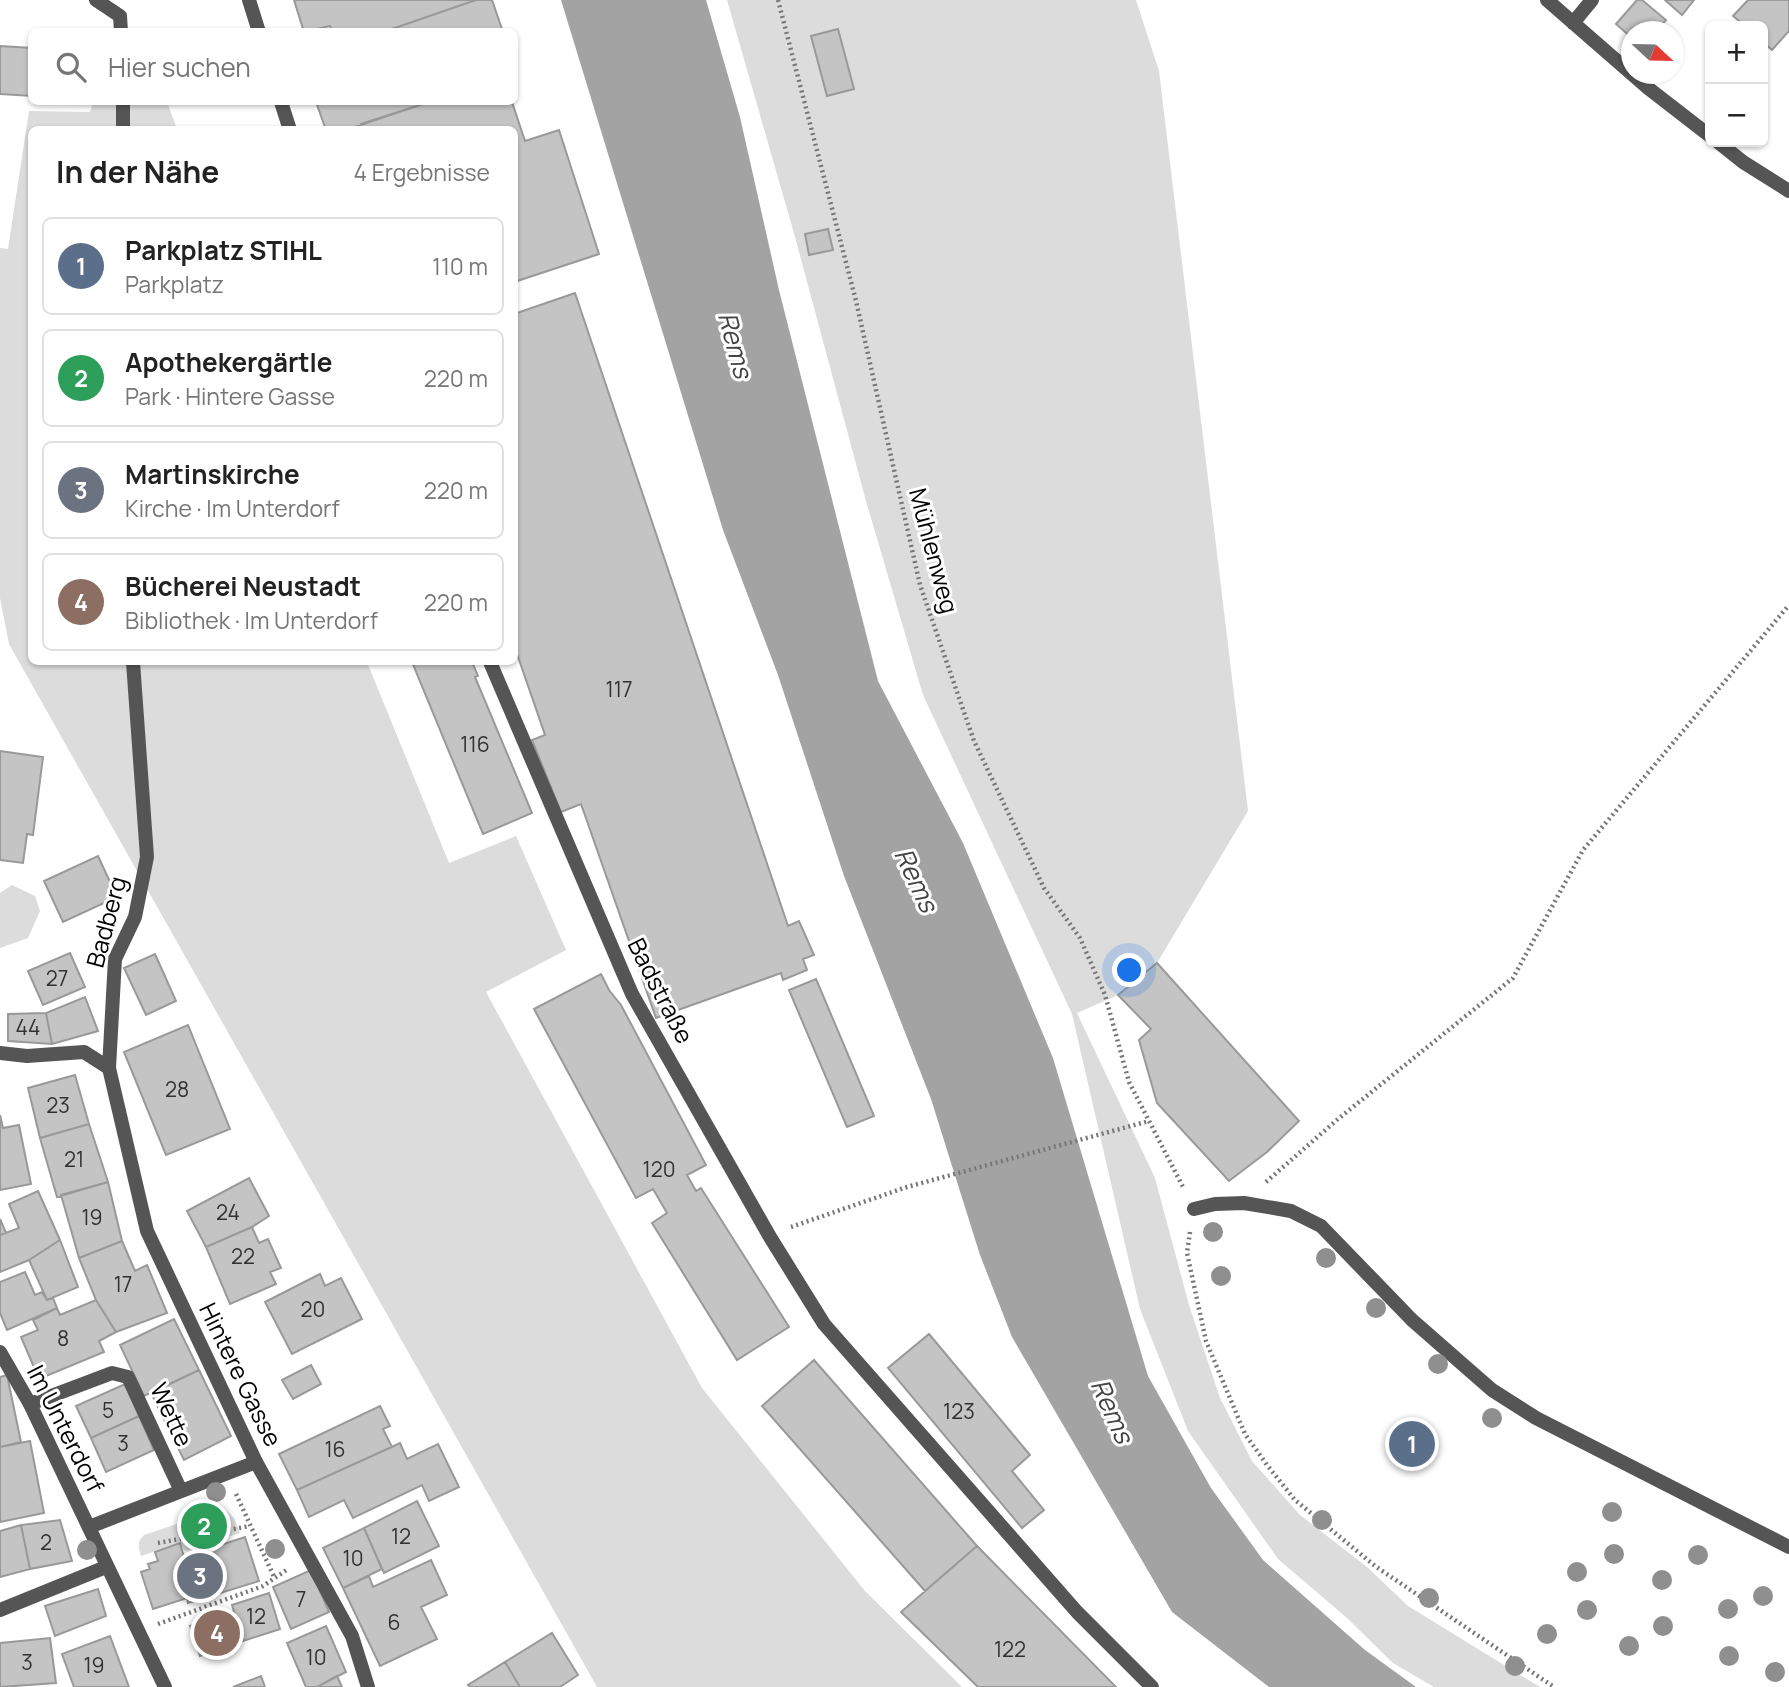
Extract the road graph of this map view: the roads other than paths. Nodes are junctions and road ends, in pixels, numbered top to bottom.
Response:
1 (96, 0) edge
2 (249, 0) edge
3 (1546, 0) edge
4 (1592, 0) edge
5 (1573, 23) junction
6 (121, 28) edge
7 (258, 28) edge
8 (123, 105) edge
9 (282, 105) edge
10 (123, 126) edge
11 (289, 126) edge
12 (1705, 132) edge
13 (1725, 147) edge
14 (1789, 191) edge
15 (133, 665) edge
16 (491, 665) edge
17 (0, 1053) edge
18 (109, 1068) junction
19 (1194, 1209) road end
20 (0, 1352) edge
21 (30, 1404) junction
22 (256, 1462) junction
23 (181, 1491) junction
24 (89, 1527) junction
25 (1789, 1547) edge
26 (106, 1567) junction
27 (0, 1610) edge
28 (165, 1687) edge
29 (368, 1687) edge
30 (1152, 1687) edge

1 - 6 street
2 - 7 street
3 - 5 street
4 - 5 street
5 - 12 street
8 - 10 street
9 - 11 street
13 - 14 street
15 - 18 street, Badberg
16 - 30 street, Badstraße
17 - 18 street
18 - 22 street, Hintere Gasse
19 - 25 street
20 - 21 street, Im Unterdorf
21 - 23 street, Wette
21 - 24 street, Im Unterdorf
22 - 23 street, Im Unterdorf
22 - 29 street, Hintere Gasse
23 - 24 street, Im Unterdorf
24 - 26 street, Im Unterdorf
26 - 27 street
26 - 28 street, Im Unterdorf

